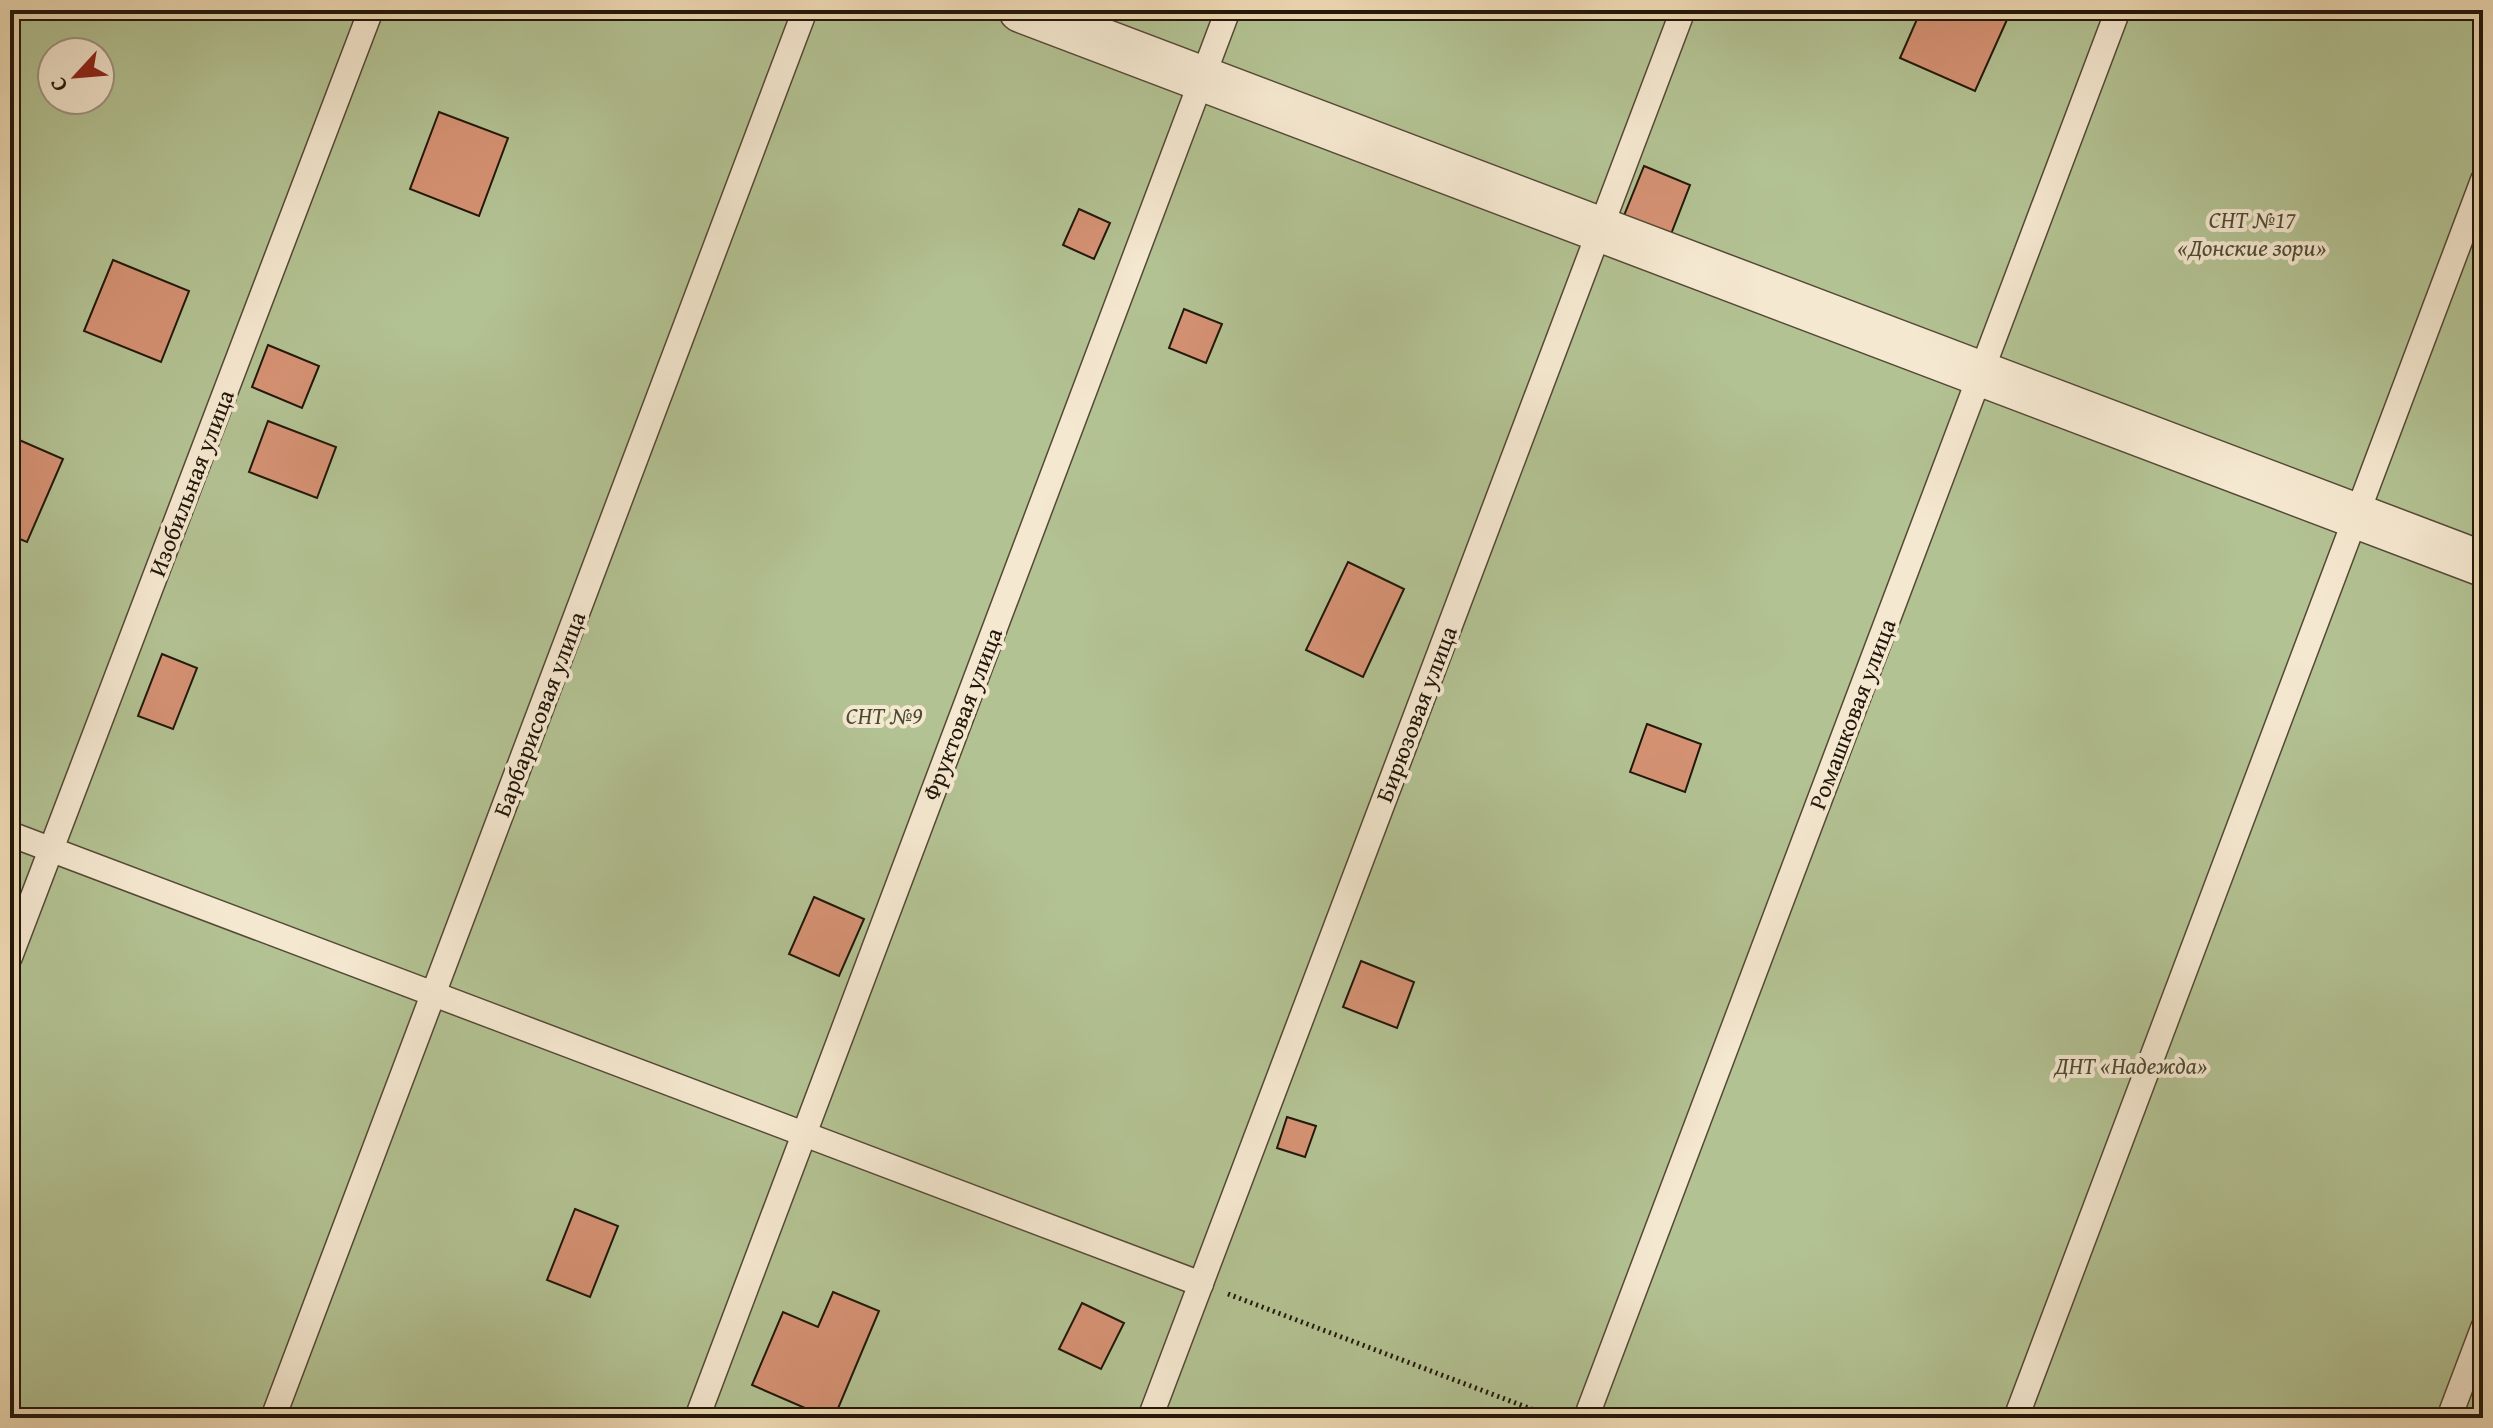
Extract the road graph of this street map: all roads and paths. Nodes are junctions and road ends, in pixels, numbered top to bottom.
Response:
1 (371, 10) edge
2 (805, 10) edge
3 (1021, 10) edge
4 (1228, 10) edge
5 (1683, 10) edge
6 (2118, 10) edge
7 (1202, 79) junction
8 (2483, 180) edge
9 (1600, 229) junction
10 (1980, 373) junction
11 (2357, 516) junction
12 (2483, 564) edge
13 (10, 834) edge
14 (51, 849) junction
15 (10, 957) edge
16 (433, 994) junction
17 (804, 1134) junction
18 (1201, 1284) junction
19 (2483, 1328) edge
20 (273, 1418) edge
21 (697, 1418) edge
22 (1150, 1418) edge
23 (1555, 1418) edge
24 (1586, 1418) edge
25 (2016, 1418) edge
26 (2449, 1418) edge

1 - 14 lane, Изобильная улица
2 - 16 lane, Барбарисовая улица
3 - 7 street
4 - 7 lane, Фруктовая улица
5 - 9 lane, Бирюзовая улица
6 - 10 lane, Ромашковая улица
7 - 9 street
7 - 17 lane, Фруктовая улица
8 - 11 lane
9 - 10 street
9 - 18 lane, Бирюзовая улица
10 - 11 street
10 - 24 lane, Ромашковая улица
11 - 12 street
11 - 25 lane
13 - 14 lane
14 - 15 lane, Изобильная улица
14 - 16 lane
16 - 17 lane
16 - 20 lane, Барбарисовая улица
17 - 18 lane
17 - 21 lane, Фруктовая улица
18 - 22 lane, Бирюзовая улица
18 - 23 path
19 - 26 lane

